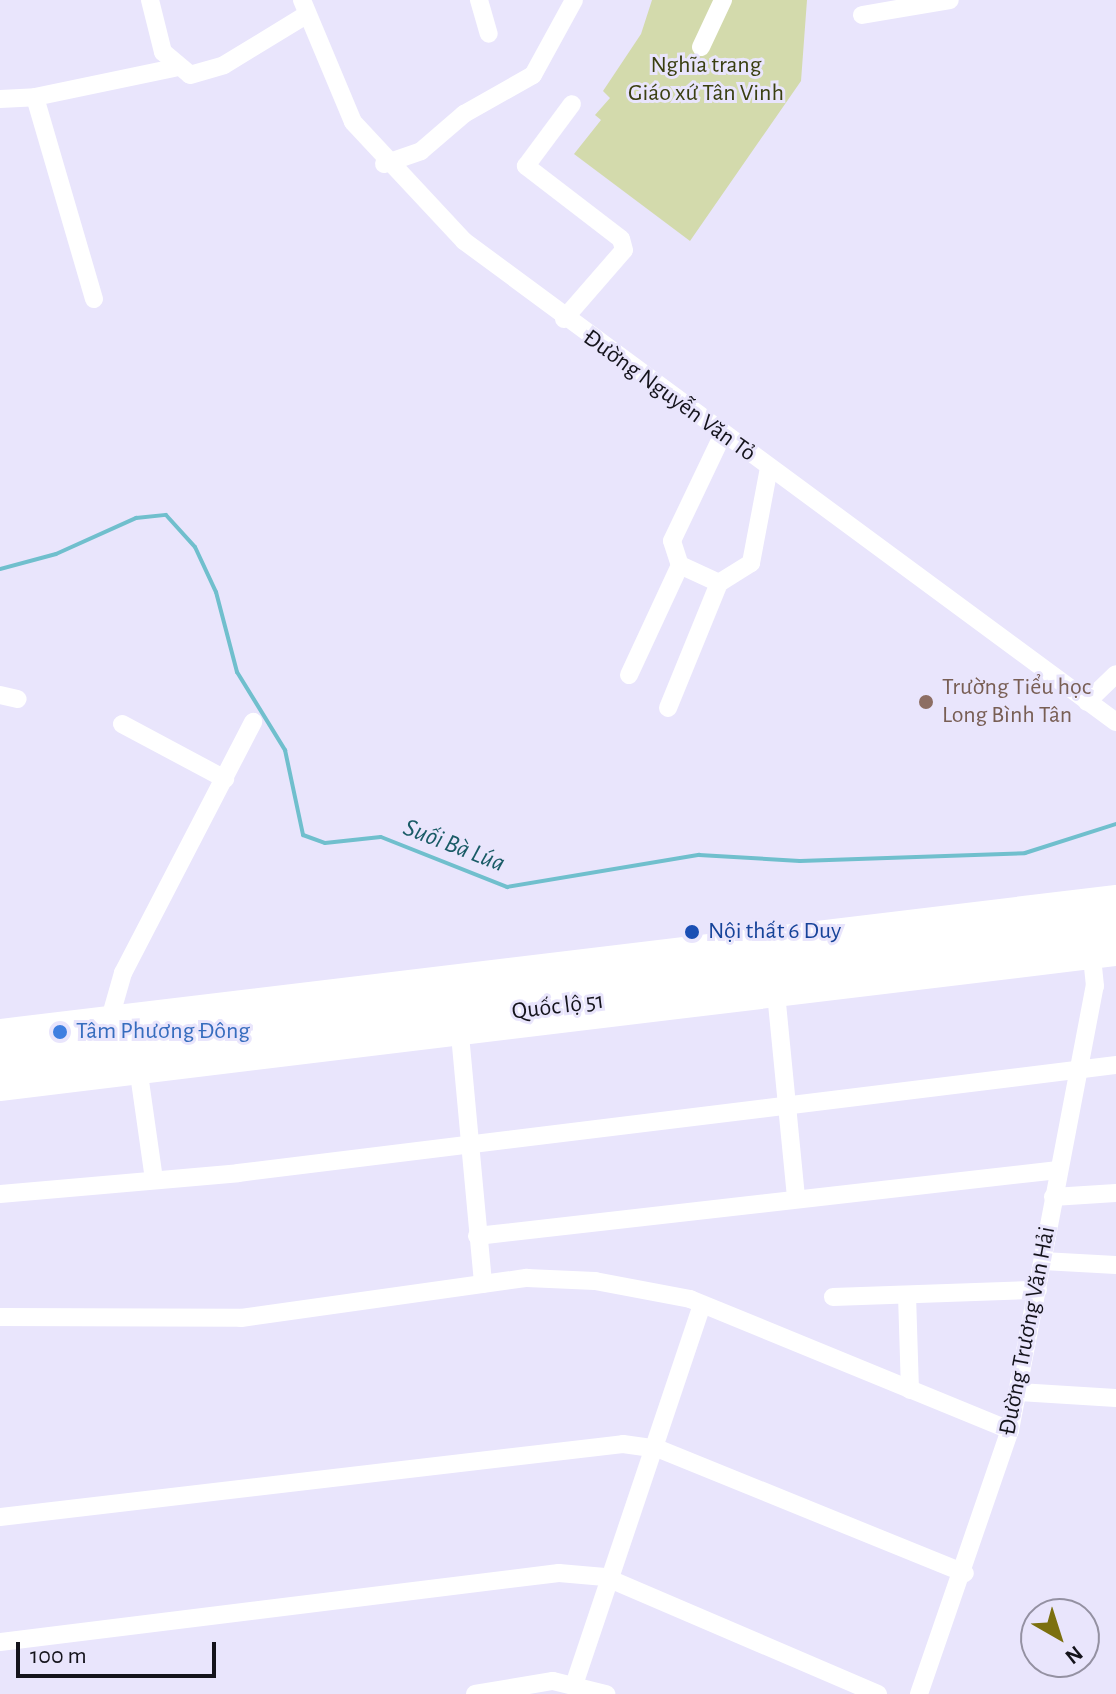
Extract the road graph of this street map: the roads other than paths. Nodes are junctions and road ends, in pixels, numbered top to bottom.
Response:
1 (150, 0) edge
2 (479, 0) edge
3 (574, 0) edge
4 (723, 0) edge
5 (950, 0) edge
6 (304, 7) edge
7 (862, 15) dead end
8 (489, 34) dead end
9 (701, 47) dead end
10 (174, 68) junction
11 (35, 97) junction
12 (0, 99) edge
13 (572, 104) dead end
14 (384, 164) junction
15 (94, 299) dead end
16 (564, 319) junction
17 (722, 436) junction
18 (769, 468) junction
19 (680, 565) junction
20 (719, 583) junction
21 (1116, 674) edge
22 (629, 675) dead end
23 (1087, 702) junction
24 (668, 708) dead end
25 (253, 722) dead end
26 (1116, 722) edge
27 (122, 724) dead end
28 (225, 779) junction
29 (1116, 896) edge
30 (1116, 914) edge
31 (1098, 935) edge
32 (775, 988) junction
33 (107, 1026) junction
34 (459, 1027) junction
35 (0, 1030) edge
36 (0, 1048) edge
37 (138, 1065) junction
38 (1116, 1065) edge
39 (1076, 1071) junction
40 (0, 1073) edge
41 (0, 1090) edge
42 (783, 1106) junction
43 (469, 1144) junction
44 (1058, 1170) junction
45 (154, 1180) junction
46 (1116, 1193) edge
47 (0, 1194) edge
48 (1053, 1197) junction
49 (796, 1199) junction
50 (477, 1236) junction
51 (1043, 1261) junction
52 (1116, 1265) edge
53 (483, 1284) junction
54 (1038, 1290) junction
55 (907, 1295) junction
56 (833, 1297) dead end
57 (702, 1305) junction
58 (0, 1317) edge
59 (910, 1390) junction
60 (1019, 1392) junction
61 (1116, 1398) edge
62 (1010, 1430) junction
63 (659, 1449) junction
64 (0, 1517) edge
65 (965, 1573) junction
66 (605, 1577) junction
67 (0, 1642) edge
68 (575, 1682) junction
69 (475, 1694) edge
70 (606, 1694) edge
71 (878, 1694) edge
72 (919, 1694) edge

1 - 10 street
2 - 8 street
3 - 14 street
4 - 9 street
5 - 7 street
6 - 10 street
6 - 14 street, Đường Nguyễn Văn Tỏ
10 - 11 street
11 - 12 street
11 - 15 street
13 - 16 street
14 - 16 street, Đường Nguyễn Văn Tỏ
16 - 17 street, Đường Nguyễn Văn Tỏ
17 - 18 street, Đường Nguyễn Văn Tỏ
17 - 19 street
18 - 20 street
18 - 23 street, Đường Nguyễn Văn Tỏ
19 - 20 street
19 - 22 street
20 - 24 street
21 - 23 street
23 - 26 street, Đường Nguyễn Văn Tỏ
25 - 28 street
27 - 28 street
28 - 33 street
29 - 31 main road, Quốc lộ 51
30 - 31 highway, Quốc lộ 51
31 - 32 highway, Quốc lộ 51
31 - 33 highway, Quốc lộ 51
31 - 39 street, Đường Trương Văn Hải
32 - 34 highway, Quốc lộ 51
32 - 42 street
33 - 35 main road, Quốc lộ 51
33 - 36 highway, Quốc lộ 51
34 - 37 highway, Quốc lộ 51
34 - 43 street
37 - 40 highway, Quốc lộ 51
37 - 41 main road, Quốc lộ 51
37 - 45 street
38 - 39 street
39 - 42 street
39 - 44 street, Đường Trương Văn Hải
42 - 43 street
42 - 49 street
43 - 45 street
43 - 50 street
44 - 48 street, Đường Trương Văn Hải
44 - 49 street
45 - 47 street
46 - 48 street
48 - 51 street, Đường Trương Văn Hải
49 - 50 street
50 - 53 street
51 - 52 street
51 - 54 street, Đường Trương Văn Hải
53 - 57 street
53 - 58 street
54 - 55 street
54 - 60 street, Đường Trương Văn Hải
55 - 56 street
55 - 59 street
57 - 59 street
57 - 63 street
59 - 62 street
60 - 61 street
60 - 62 street, Đường Trương Văn Hải
62 - 65 street, Đường Trương Văn Hải
63 - 64 street
63 - 65 street
63 - 66 street
65 - 72 street, Đường Trương Văn Hải
66 - 67 street
66 - 68 street
66 - 71 street
68 - 69 street
68 - 70 street

